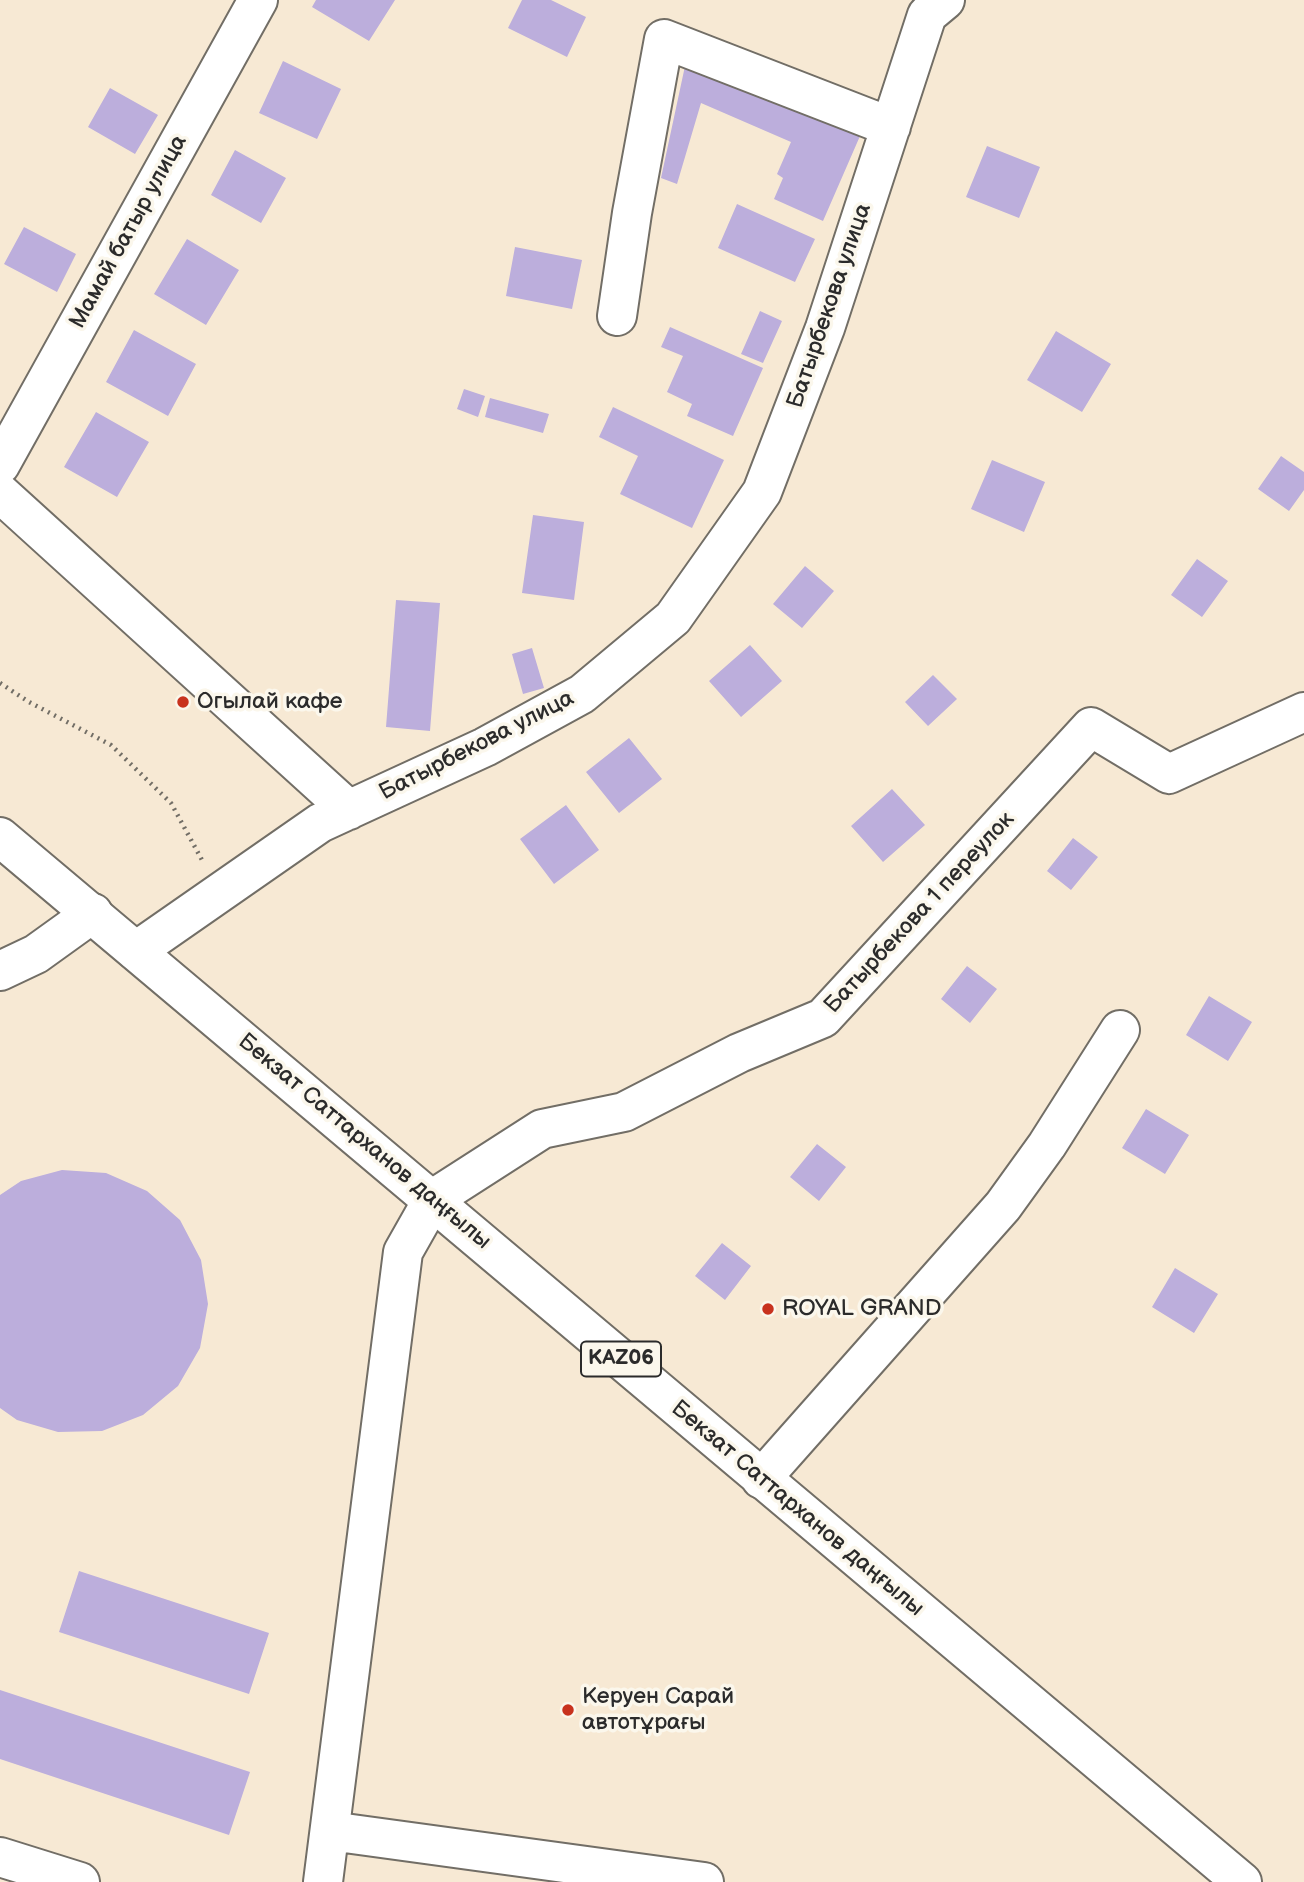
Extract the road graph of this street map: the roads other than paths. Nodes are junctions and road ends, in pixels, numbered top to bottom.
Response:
1 (258, 0) edge
2 (945, 0) edge
3 (891, 127) junction
4 (617, 316) dead end
5 (0, 464) edge
6 (0, 493) edge
7 (1304, 712) edge
8 (349, 810) junction
9 (0, 837) edge
10 (93, 913) junction
11 (136, 951) junction
12 (0, 971) edge
13 (1120, 1030) dead end
14 (433, 1199) junction
15 (761, 1479) junction
16 (330, 1831) junction
17 (0, 1857) edge
18 (548, 1871) edge
19 (80, 1882) edge
20 (323, 1882) edge
21 (704, 1882) edge
22 (1241, 1882) edge

1 - 5 street, Мамай батыр улица
2 - 3 street, Батырбекова улица
3 - 4 street
3 - 8 street, Батырбекова улица
6 - 8 street
7 - 14 street, Батырбекова 1 переулок
8 - 11 street, Батырбекова улица
9 - 10 street, Бекзат Саттарханов даңғылы / KАZ06
10 - 11 street, Бекзат Саттарханов даңғылы / KАZ06
10 - 12 street
11 - 14 street, Бекзат Саттарханов даңғылы / KАZ06
13 - 15 street
14 - 15 street, Бекзат Саттарханов даңғылы / KАZ06
14 - 16 street
15 - 22 street, Бекзат Саттарханов даңғылы / KАZ06
16 - 18 street
16 - 20 street
17 - 19 street
18 - 21 street

